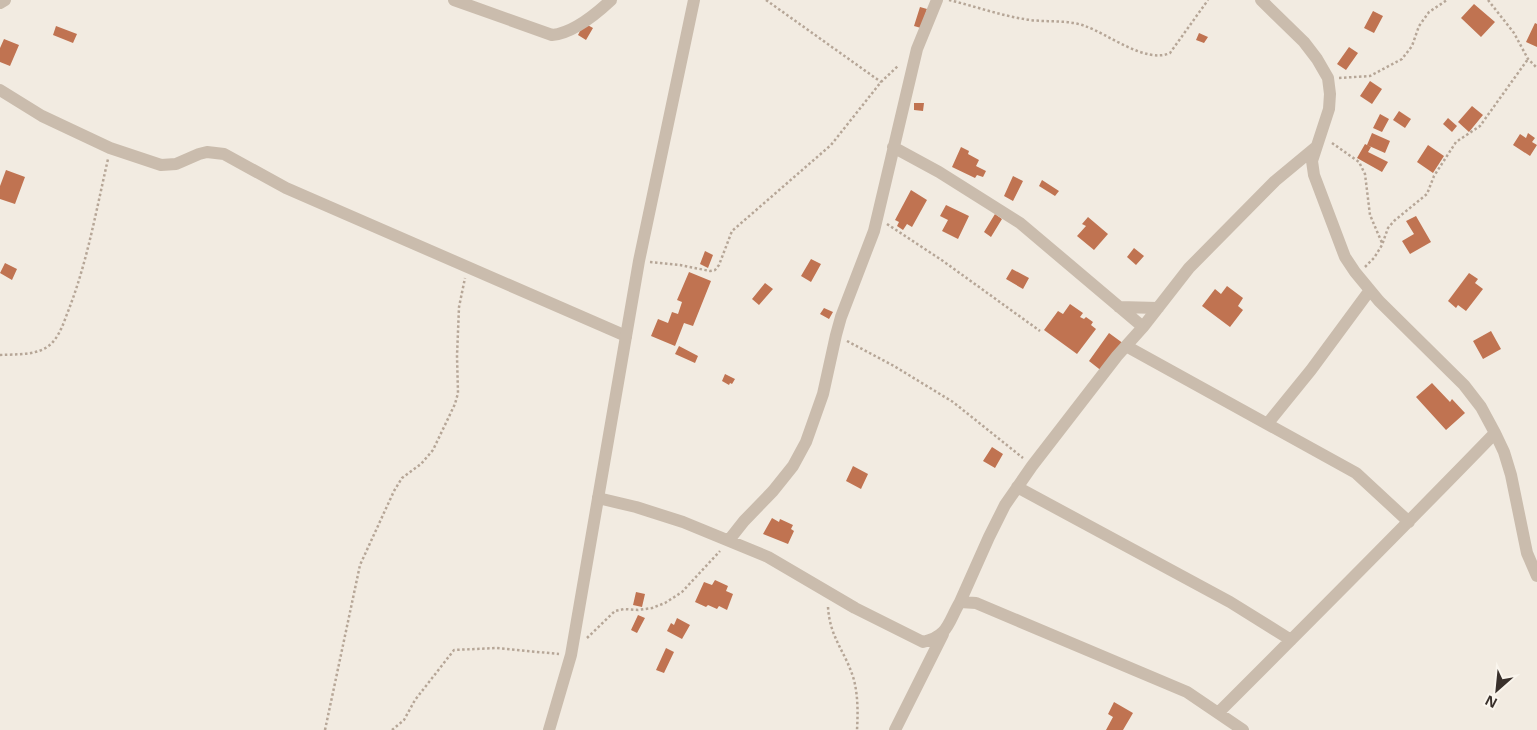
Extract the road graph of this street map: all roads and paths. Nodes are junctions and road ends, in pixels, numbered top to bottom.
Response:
1 (6, 0) edge
2 (454, 0) edge
3 (611, 0) edge
4 (694, 0) edge
5 (766, 0) edge
6 (937, 0) edge
7 (948, 0) edge
8 (1208, 0) edge
9 (1261, 0) edge
10 (1447, 0) edge
11 (1488, 0) edge
12 (0, 3) edge
13 (917, 49) junction
14 (1528, 59) junction
15 (1537, 68) edge
16 (1328, 78) junction
17 (881, 82) junction
18 (0, 90) edge
19 (1325, 124) junction
20 (893, 147) junction
21 (1316, 147) junction
22 (110, 148) junction
23 (878, 217) junction
24 (1382, 245) junction
25 (639, 261) junction
26 (467, 267) junction
27 (1355, 272) junction
28 (1370, 290) junction
29 (1119, 307) junction
30 (1158, 308) junction
31 (1144, 327) junction
32 (1040, 332) dead end
33 (836, 335) junction
34 (626, 336) junction
35 (1126, 346) junction
36 (0, 355) edge
37 (1268, 423) junction
38 (1495, 433) junction
39 (1032, 466) junction
40 (1017, 487) junction
41 (598, 498) junction
42 (1409, 522) junction
43 (729, 540) junction
44 (1537, 576) edge
45 (829, 593) junction
46 (960, 602) junction
47 (943, 634) junction
48 (1291, 640) junction
49 (571, 656) junction
50 (1218, 713) junction
51 (325, 730) edge
52 (392, 730) edge
53 (549, 730) edge
54 (857, 730) edge
55 (895, 730) edge
56 (1243, 730) edge

1 - 12 street
2 - 3 street
4 - 25 street
5 - 17 path
6 - 13 street
7 - 8 path
9 - 16 street
10 - 16 path
11 - 14 path
13 - 17 path
13 - 20 street
14 - 15 path
14 - 24 path
16 - 19 street
17 - 25 path
18 - 22 street
19 - 21 street
19 - 24 path
20 - 23 street
20 - 29 street
21 - 27 street
21 - 30 street
22 - 26 street
22 - 36 path
23 - 32 path
23 - 33 street
24 - 27 path
25 - 34 street
26 - 34 street
26 - 51 path
27 - 28 street
28 - 37 street
28 - 38 street
29 - 30 street
29 - 31 street
30 - 31 street
31 - 35 street
33 - 39 path
33 - 43 street
34 - 41 street
35 - 37 street
35 - 39 street
37 - 42 street
38 - 42 street
38 - 44 street
39 - 40 street
40 - 46 street
40 - 48 street
41 - 43 street
41 - 49 street
42 - 48 street
43 - 45 street
43 - 49 path
45 - 47 street
45 - 54 path
46 - 47 street
46 - 50 street
47 - 55 street
48 - 50 street
49 - 52 path
49 - 53 street
50 - 56 street

